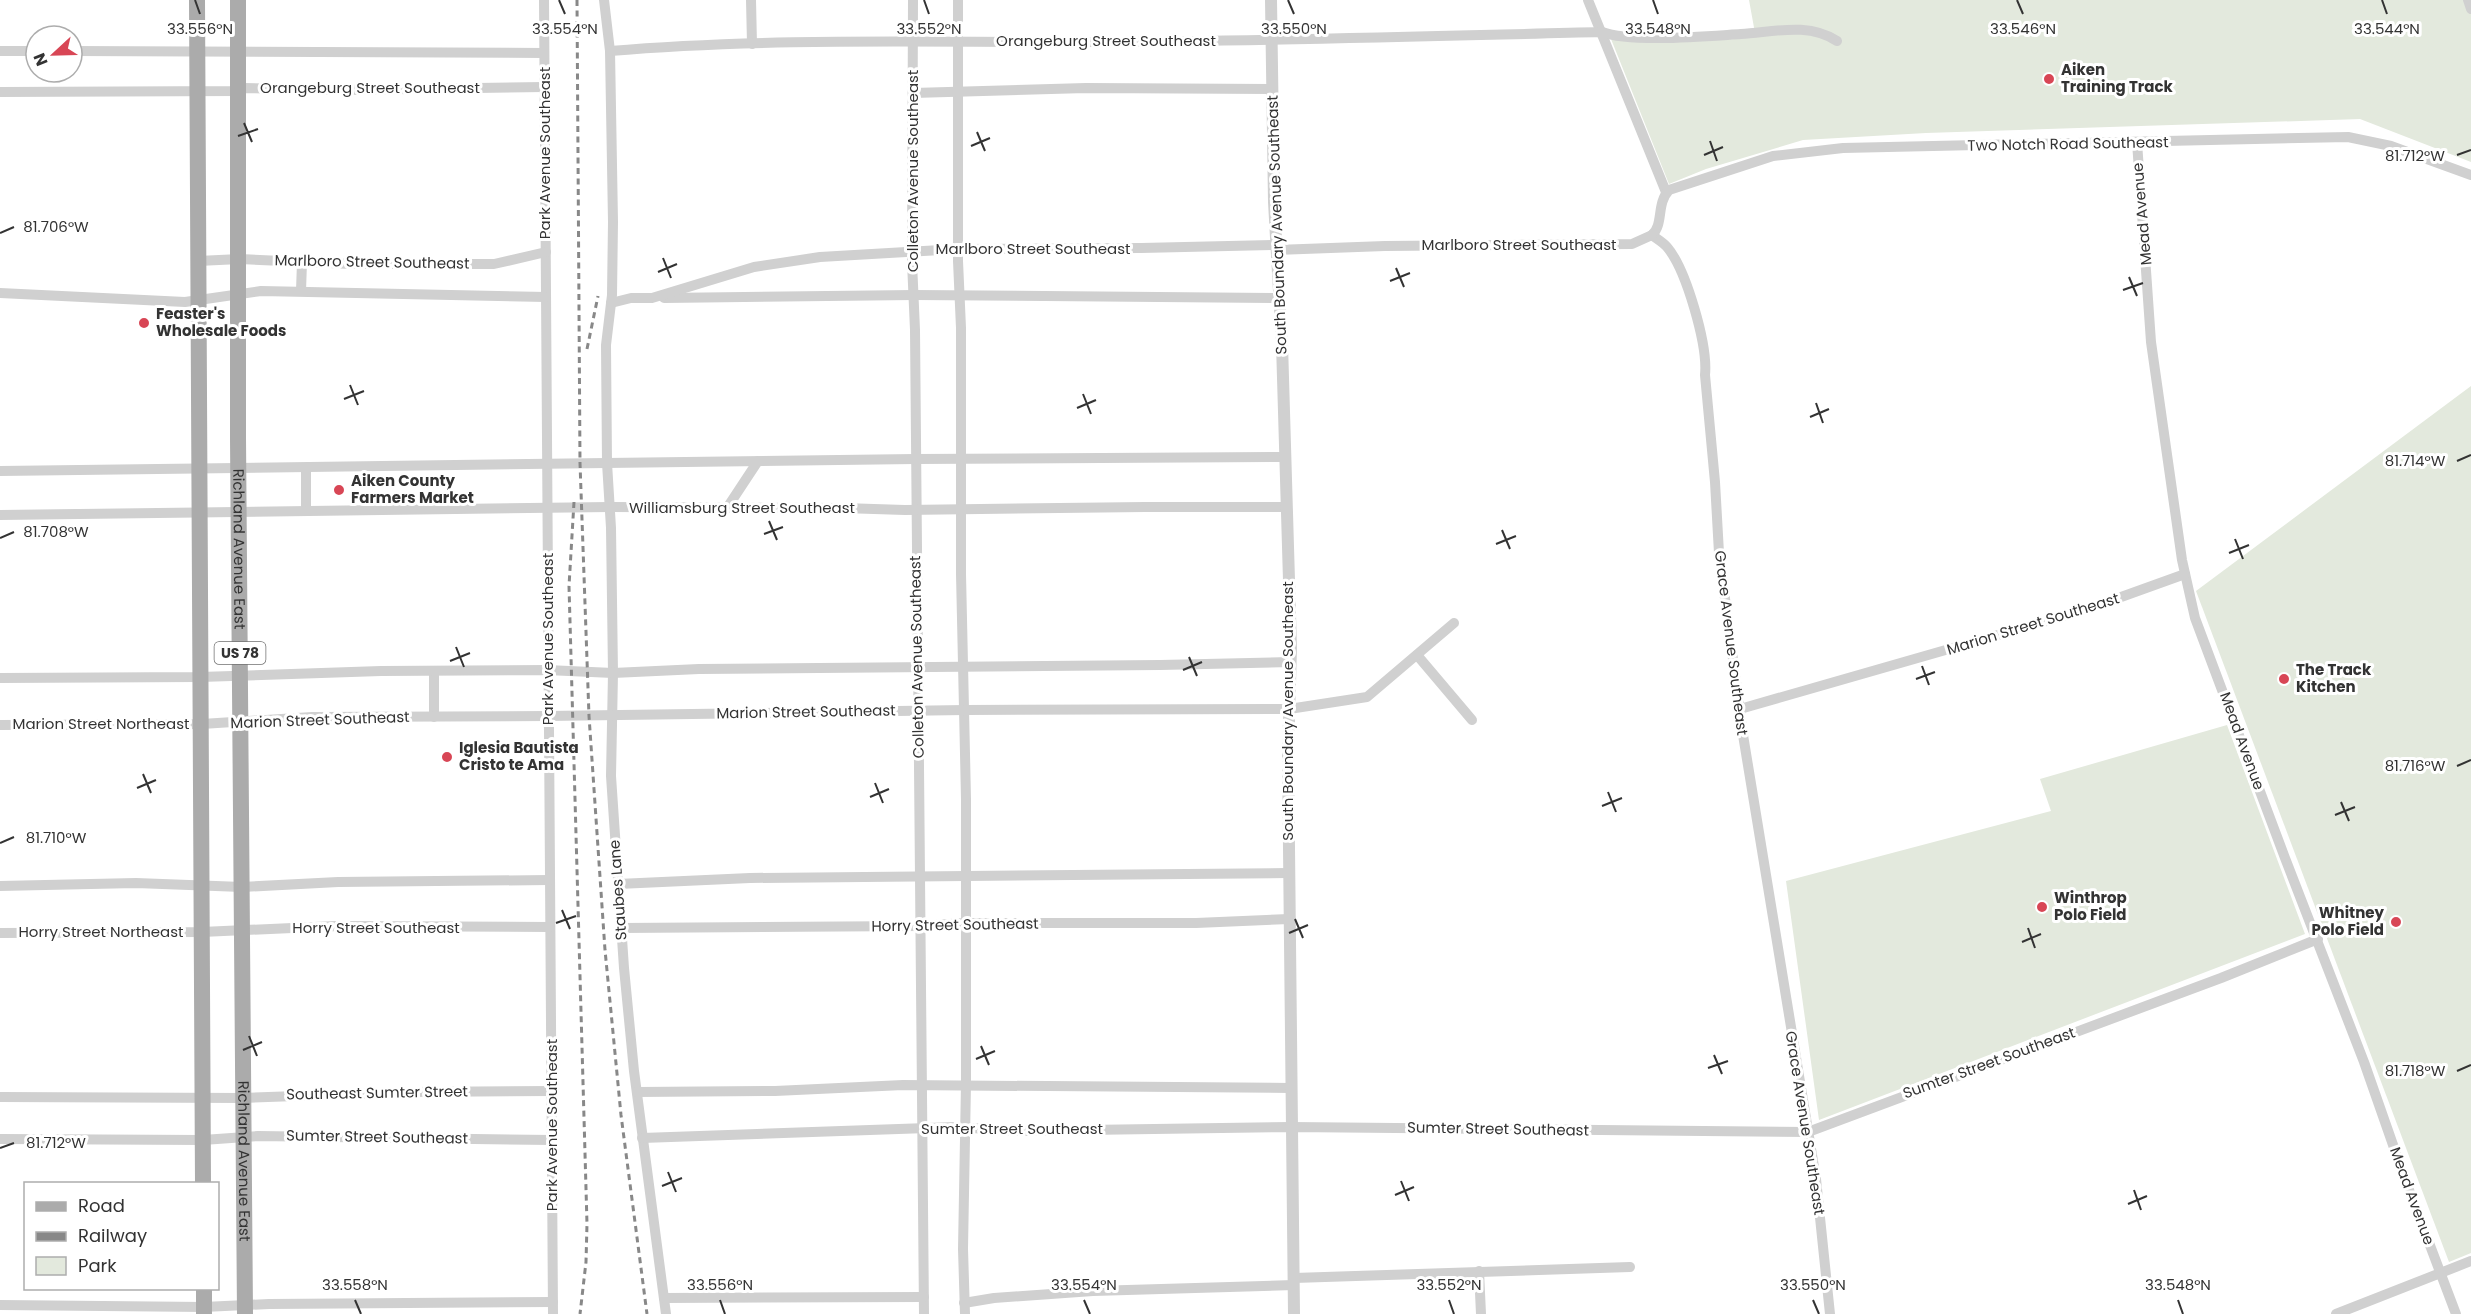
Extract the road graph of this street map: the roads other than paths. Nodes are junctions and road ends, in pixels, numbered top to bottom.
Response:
1 (196, 0) edge
2 (238, 0) edge
3 (544, 0) edge
4 (604, 0) edge
5 (751, 0) edge
6 (913, 0) edge
7 (958, 0) edge
8 (1271, 0) edge
9 (1588, 0) edge
10 (2468, 0) edge
11 (2471, 9) edge
12 (1602, 32) junction
13 (913, 40) junction
14 (1271, 40) junction
15 (958, 41) junction
16 (1837, 41) dead end
17 (752, 44) junction
18 (0, 51) edge
19 (24, 51) edge
20 (84, 51) edge
21 (238, 51) junction
22 (610, 51) junction
23 (197, 52) junction
24 (544, 53) junction
25 (544, 87) junction
26 (1272, 89) junction
27 (239, 91) junction
28 (0, 92) edge
29 (197, 93) junction
30 (913, 93) junction
31 (959, 93) junction
32 (2137, 142) junction
33 (2471, 175) edge
34 (1666, 192) junction
35 (1652, 236) junction
36 (1276, 247) junction
37 (958, 249) junction
38 (912, 250) junction
39 (546, 252) junction
40 (240, 259) junction
41 (198, 261) junction
42 (302, 262) junction
43 (301, 291) junction
44 (0, 293) edge
45 (240, 294) junction
46 (914, 295) junction
47 (959, 296) junction
48 (546, 297) junction
49 (652, 298) junction
50 (1279, 298) junction
51 (198, 302) junction
52 (611, 303) junction
53 (1284, 457) junction
54 (915, 459) junction
55 (961, 459) junction
56 (758, 461) junction
57 (607, 463) junction
58 (547, 464) junction
59 (199, 468) junction
60 (238, 468) junction
61 (306, 468) junction
62 (0, 471) edge
63 (610, 507) junction
64 (1285, 507) junction
65 (547, 508) junction
66 (727, 508) junction
67 (961, 509) junction
68 (915, 510) junction
69 (306, 511) junction
70 (239, 512) junction
71 (200, 513) junction
72 (0, 515) edge
73 (2185, 574) junction
74 (1454, 623) dead end
75 (1417, 655) junction
76 (1291, 662) junction
77 (965, 667) junction
78 (919, 668) junction
79 (547, 670) junction
80 (434, 672) junction
81 (613, 673) junction
82 (240, 675) junction
83 (200, 677) junction
84 (0, 678) edge
85 (1289, 708) junction
86 (1740, 709) junction
87 (964, 710) junction
88 (918, 711) junction
89 (612, 715) junction
90 (548, 716) junction
91 (434, 717) junction
92 (1472, 720) dead end
93 (241, 721) junction
94 (202, 724) junction
95 (0, 725) edge
96 (1288, 873) junction
97 (965, 876) junction
98 (920, 877) junction
99 (549, 880) junction
100 (618, 884) junction
101 (0, 886) edge
102 (201, 886) junction
103 (242, 887) junction
104 (1289, 919) junction
105 (965, 923) junction
106 (920, 926) junction
107 (550, 927) junction
108 (621, 928) junction
109 (242, 930) junction
110 (202, 932) junction
111 (0, 933) edge
112 (2318, 939) junction
113 (923, 1085) junction
114 (966, 1086) junction
115 (1291, 1088) junction
116 (552, 1091) junction
117 (637, 1092) junction
118 (0, 1097) edge
119 (202, 1097) junction
120 (243, 1098) junction
121 (1291, 1127) junction
122 (965, 1128) junction
123 (922, 1129) junction
124 (1808, 1132) junction
125 (244, 1138) junction
126 (642, 1138) junction
127 (0, 1139) edge
128 (203, 1140) junction
129 (552, 1140) junction
130 (203, 1182) edge
131 (2471, 1260) edge
132 (1630, 1267) dead end
133 (1479, 1271) junction
134 (2441, 1272) junction
135 (1294, 1282) junction
136 (204, 1290) edge
137 (924, 1297) junction
138 (664, 1298) junction
139 (553, 1302) junction
140 (0, 1305) edge
141 (425, 1309) edge
142 (965, 1309) edge
143 (245, 1310) edge
144 (204, 1311) edge
145 (553, 1314) edge
146 (666, 1314) edge
147 (924, 1314) edge
148 (1294, 1314) edge
149 (1481, 1314) edge
150 (1830, 1314) edge
151 (2336, 1314) edge
152 (2456, 1314) edge

1 - 23 main road, US 78
2 - 21 main road, Richland Avenue East / US 78
3 - 24 street, Park Avenue Southeast
4 - 22 street
5 - 17 street
6 - 13 street, Colleton Avenue Southeast
7 - 15 street
8 - 14 street, South Boundary Avenue Southeast
9 - 12 street
10 - 11 street
12 - 14 street, Orangeburg Street Southeast
12 - 16 street, Orangeburg Street Southeast
12 - 34 street
13 - 15 street, Orangeburg Street Southeast
13 - 17 street, Orangeburg Street Southeast
13 - 30 street, Colleton Avenue Southeast
14 - 15 street, Orangeburg Street Southeast
14 - 26 street, South Boundary Avenue Southeast
15 - 31 street
17 - 22 street, Orangeburg Street Southeast
18 - 19 street
20 - 23 street
21 - 23 street
21 - 24 street
21 - 27 main road, Richland Avenue East / US 78
22 - 52 street
23 - 29 main road, US 78
24 - 25 street, Park Avenue Southeast
25 - 27 street, Orangeburg Street Southeast
25 - 39 street, Park Avenue Southeast
26 - 31 street
26 - 36 street, South Boundary Avenue Southeast
27 - 29 street, Orangeburg Street Southeast
27 - 40 main road, Richland Avenue East / US 78
28 - 29 street, Orangeburg Street Southeast
29 - 41 main road, US 78
30 - 31 street
30 - 38 street, Colleton Avenue Southeast
31 - 37 street
32 - 33 street, Two Notch Road Southeast
32 - 34 street, Two Notch Road Southeast
32 - 73 street, Mead Avenue
34 - 35 street
35 - 36 street, Marlboro Street Southeast
35 - 86 street, Grace Avenue Southeast
36 - 37 street, Marlboro Street Southeast
36 - 50 street, South Boundary Avenue Southeast
37 - 38 street, Marlboro Street Southeast
37 - 47 street
38 - 46 street, Colleton Avenue Southeast
38 - 49 street, Marlboro Street Southeast
39 - 42 street, Marlboro Street Southeast
39 - 48 street, Park Avenue Southeast
40 - 41 street, Marlboro Street Southeast
40 - 42 street, Marlboro Street Southeast
40 - 45 main road, Richland Avenue East / US 78
41 - 51 main road, US 78
42 - 43 street
43 - 45 street, Marlboro Street Southeast
43 - 48 street, Marlboro Street Southeast
44 - 51 street, Marlboro Street Southeast
45 - 51 street, Marlboro Street Southeast
45 - 60 main road, Richland Avenue East / US 78
46 - 47 street, Marlboro Street Southeast
46 - 49 street, Marlboro Street Southeast
46 - 54 street, Colleton Avenue Southeast
47 - 50 street, Marlboro Street Southeast
47 - 55 street
48 - 58 street, Park Avenue Southeast
49 - 52 street, Marlboro Street Southeast
50 - 53 street, South Boundary Avenue Southeast
51 - 59 main road, US 78
52 - 57 street
53 - 55 street
53 - 64 street, South Boundary Avenue Southeast
54 - 55 street
54 - 56 street
54 - 68 street, Colleton Avenue Southeast
55 - 67 street
56 - 57 street
56 - 66 street
57 - 58 street
57 - 63 street, Staubes Lane
58 - 61 street
58 - 65 street, Park Avenue Southeast
59 - 60 street
59 - 62 street
59 - 71 main road, US 78
60 - 61 street
60 - 70 main road, Richland Avenue East / US 78
61 - 69 street
63 - 65 street, Williamsburg Street Southeast
63 - 66 street, Williamsburg Street Southeast
63 - 81 street, Staubes Lane
64 - 67 street, Williamsburg Street Southeast
64 - 76 street, South Boundary Avenue Southeast
65 - 69 street, Williamsburg Street Southeast
65 - 79 street, Park Avenue Southeast
66 - 68 street, Williamsburg Street Southeast
67 - 68 street, Williamsburg Street Southeast
67 - 77 street
68 - 78 street, Colleton Avenue Southeast
69 - 70 street, Williamsburg Street Southeast
70 - 71 street, Williamsburg Street Southeast
70 - 82 main road, Richland Avenue East / US 78
71 - 72 street, Williamsburg Street Southeast
71 - 83 main road, US 78
73 - 86 street, Marion Street Southeast
73 - 112 street, Mead Avenue
74 - 75 street, Marion Street Southeast
75 - 85 street, Marion Street Southeast
75 - 92 street
76 - 77 street
76 - 85 street, South Boundary Avenue Southeast
77 - 78 street
77 - 87 street
78 - 81 street
78 - 88 street, Colleton Avenue Southeast
79 - 80 street
79 - 81 street
79 - 90 street, Park Avenue Southeast
80 - 82 street
80 - 91 street
81 - 89 street, Staubes Lane
82 - 83 street
82 - 93 main road, Richland Avenue East / US 78
83 - 84 street
83 - 94 main road, US 78
85 - 87 street, Marion Street Southeast
85 - 96 street, South Boundary Avenue Southeast
86 - 124 street, Grace Avenue Southeast
87 - 88 street, Marion Street Southeast
87 - 97 street
88 - 89 street, Marion Street Southeast
88 - 98 street, Colleton Avenue Southeast
89 - 90 street, Marion Street Southeast
89 - 100 street, Staubes Lane
90 - 91 street, Marion Street Southeast
90 - 99 street, Park Avenue Southeast
91 - 93 street, Marion Street Southeast
93 - 94 street, Marion Street Southeast
93 - 103 main road, Richland Avenue East / US 78
94 - 95 street, Marion Street Northeast
94 - 102 main road, US 78
96 - 97 street
96 - 104 street, South Boundary Avenue Southeast
97 - 98 street
97 - 105 street
98 - 100 street
98 - 106 street, Colleton Avenue Southeast
99 - 103 street
99 - 107 street, Park Avenue Southeast
100 - 108 street, Staubes Lane
101 - 102 street
102 - 103 street
102 - 110 main road, US 78
103 - 109 main road, Richland Avenue East / US 78
104 - 105 street, Horry Street Southeast
104 - 115 street, South Boundary Avenue Southeast
105 - 106 street, Horry Street Southeast
105 - 114 street
106 - 108 street, Horry Street Southeast
106 - 113 street, Colleton Avenue Southeast
107 - 109 street, Horry Street Southeast
107 - 116 street, Park Avenue Southeast
108 - 117 street, Staubes Lane
109 - 110 street, Horry Street Southeast
109 - 120 main road, Richland Avenue East / US 78
110 - 111 street, Horry Street Northeast
110 - 119 main road, US 78
112 - 124 street, Sumter Street Southeast
112 - 134 street, Mead Avenue
113 - 114 street
113 - 117 street
113 - 123 street, Colleton Avenue Southeast
114 - 115 street
114 - 122 street
115 - 121 street, South Boundary Avenue Southeast
116 - 120 street, Southeast Sumter Street
116 - 129 street, Park Avenue Southeast
117 - 126 street, Staubes Lane
118 - 119 street, Southeast Sumter Street
119 - 120 street, Southeast Sumter Street
119 - 128 main road, US 78
120 - 125 main road, Richland Avenue East / US 78
121 - 122 street, Sumter Street Southeast
121 - 124 street, Sumter Street Southeast
121 - 135 street, South Boundary Avenue Southeast
122 - 123 street, Sumter Street Southeast
122 - 142 street
123 - 126 street, Sumter Street Southeast
123 - 137 street, Colleton Avenue Southeast
124 - 150 street, Grace Avenue Southeast
125 - 128 street, Sumter Street Southeast
125 - 129 street, Sumter Street Southeast
125 - 143 main road, Richland Avenue East / US 78
126 - 138 street, Staubes Lane
127 - 128 street, Sumter Street Southeast
128 - 130 main road, US 78
129 - 139 street, Park Avenue Southeast
131 - 134 street
132 - 133 street
133 - 135 street
133 - 149 street
134 - 151 street
134 - 152 street, Mead Avenue
135 - 142 street
135 - 148 street, South Boundary Avenue Southeast
136 - 144 main road
137 - 138 street
137 - 147 street, Colleton Avenue Southeast
138 - 146 street, Staubes Lane
139 - 141 street
139 - 145 street, Park Avenue Southeast
140 - 144 street
141 - 143 street
143 - 144 street

